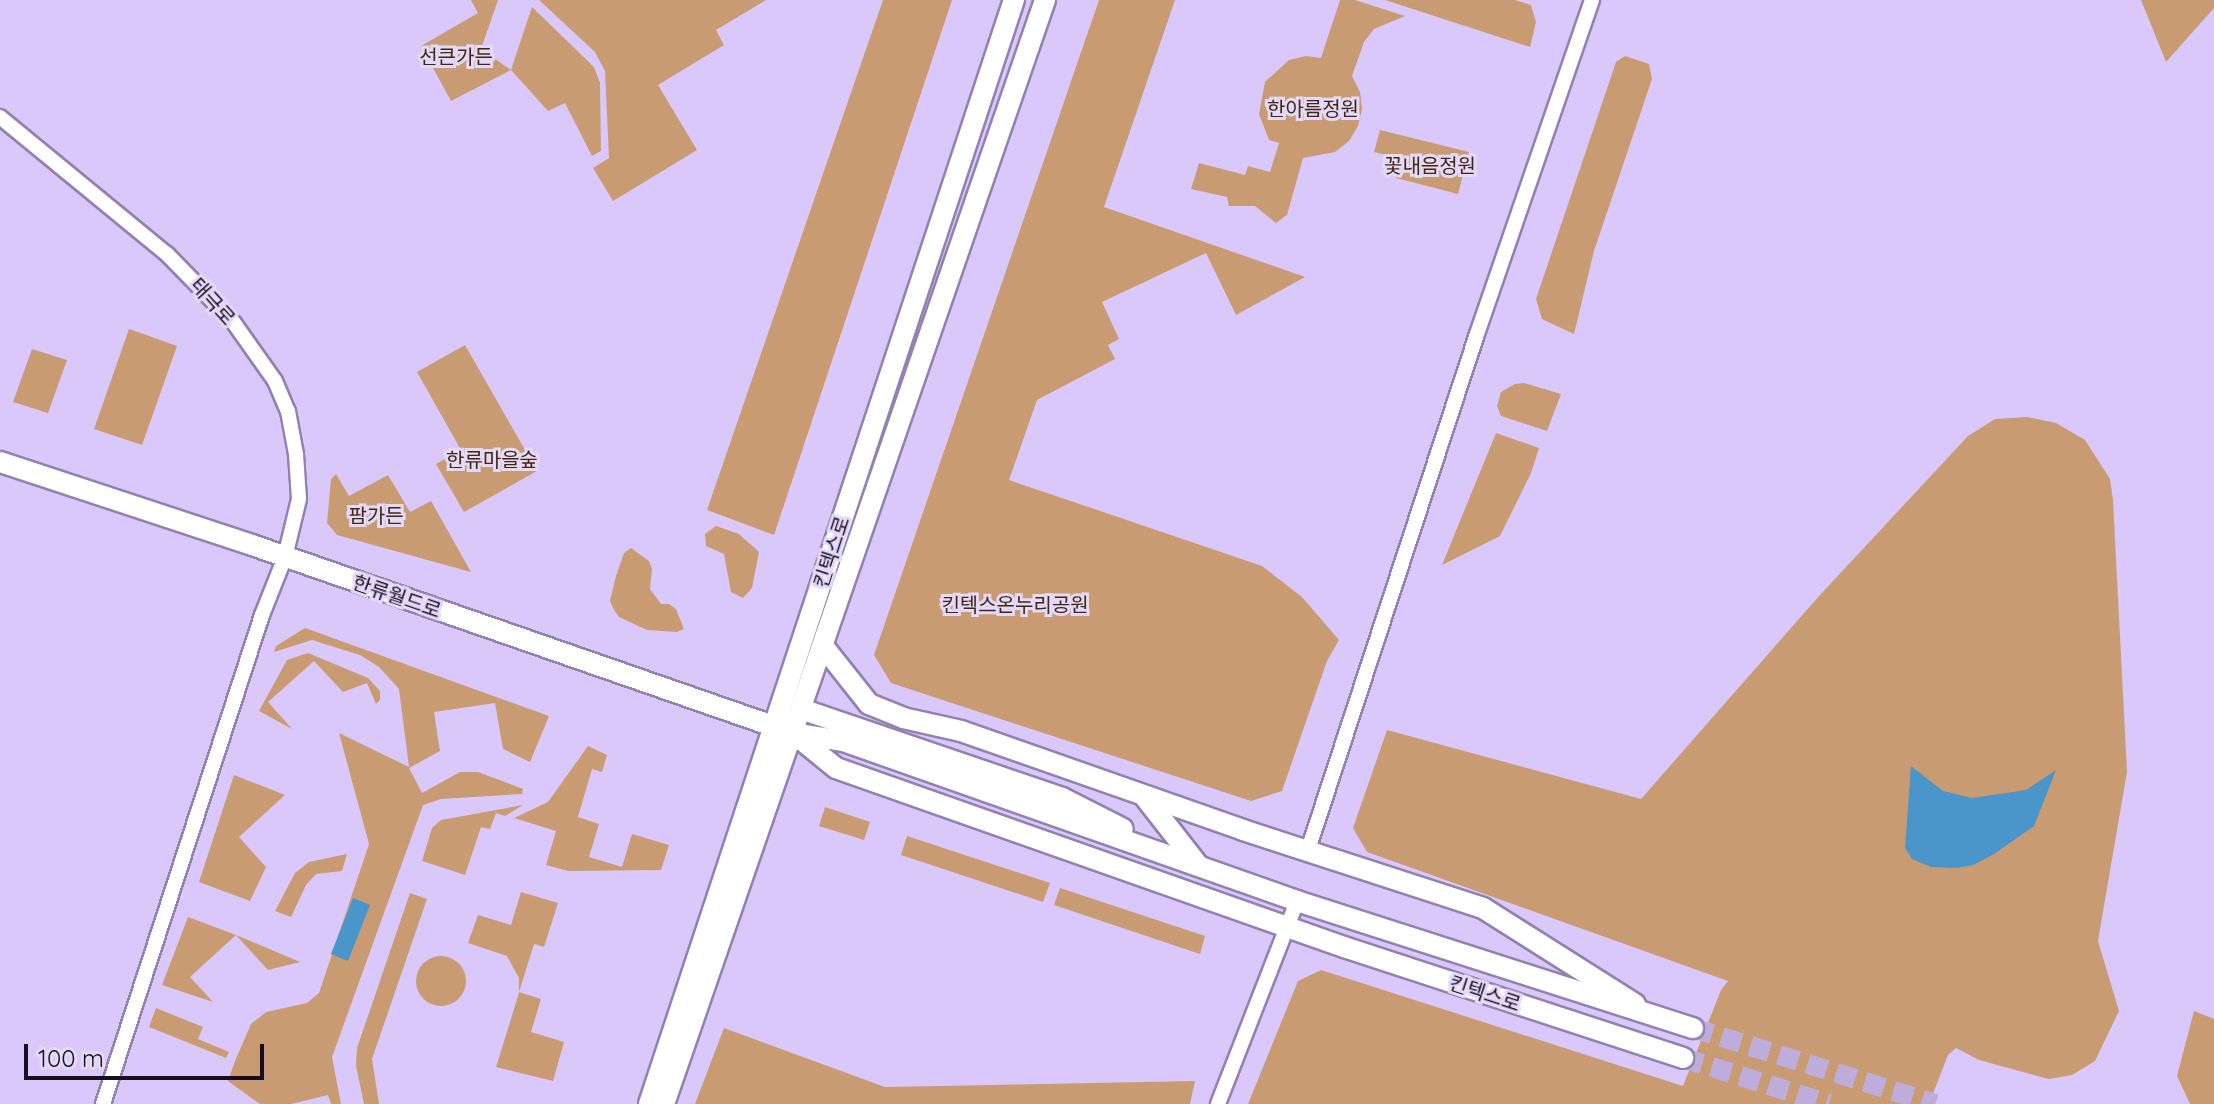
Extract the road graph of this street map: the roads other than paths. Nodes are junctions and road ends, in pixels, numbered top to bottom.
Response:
1 (1014, 0) edge
2 (1045, 0) edge
3 (1592, 0) edge
4 (0, 117) edge
5 (0, 462) edge
6 (285, 557) junction
7 (823, 646) junction
8 (801, 709) junction
9 (773, 726) junction
10 (793, 733) junction
11 (1144, 795) junction
12 (1308, 850) junction
13 (1198, 865) junction
14 (1297, 901) junction
15 (1287, 927) junction
16 (1659, 1019) junction
17 (1693, 1028) tunnel mouth
18 (1683, 1058) tunnel mouth
19 (103, 1104) edge
20 (649, 1104) edge
21 (664, 1104) edge
22 (1218, 1104) edge

1 - 9 main road, 킨텍스로
2 - 7 main road, 킨텍스로
3 - 12 street
4 - 6 street, 태극로
5 - 6 main road, 한류월드로
6 - 9 main road, 한류월드로
6 - 19 street, 태극로
7 - 8 main road, 킨텍스로
7 - 11 main road
8 - 10 main road, 킨텍스로
8 - 13 main road
9 - 10 main road, 한류월드로
9 - 20 main road, 킨텍스로
10 - 13 main road, 킨텍스로
10 - 15 main road, 킨텍스로
10 - 21 main road, 킨텍스로
11 - 12 main road
11 - 13 main road
12 - 16 main road
13 - 14 main road, 킨텍스로
14 - 15 street
14 - 16 main road, 킨텍스로
15 - 18 main road, 킨텍스로
15 - 22 street
16 - 17 main road, 킨텍스로

